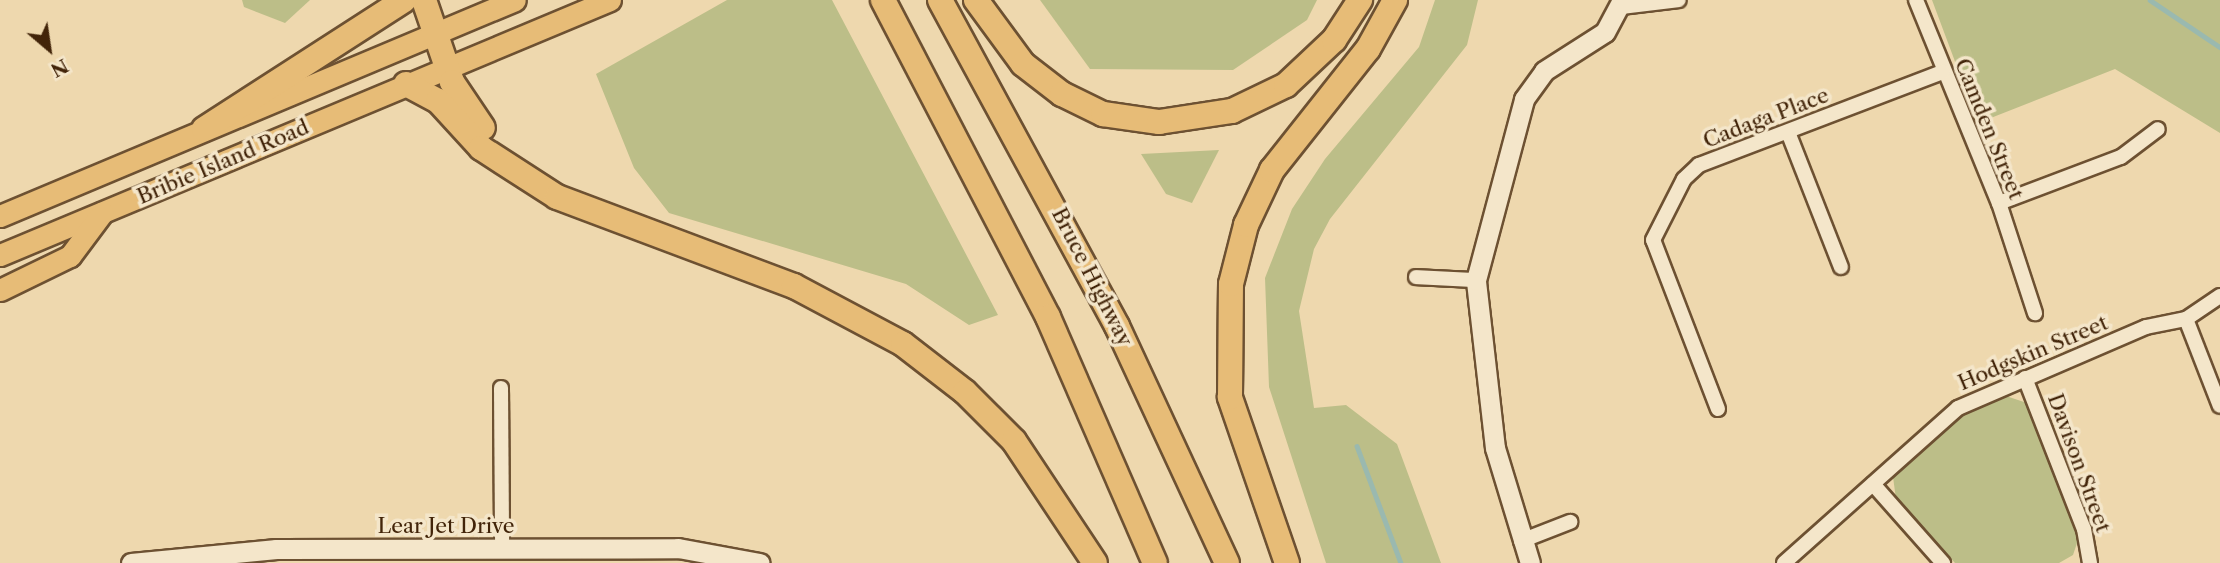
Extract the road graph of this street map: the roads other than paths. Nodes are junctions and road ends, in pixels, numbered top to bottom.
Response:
1 (404, 0) edge
2 (424, 0) edge
3 (515, 0) edge
4 (610, 0) edge
5 (883, 0) edge
6 (940, 0) edge
7 (976, 0) edge
8 (1360, 0) edge
9 (1395, 0) edge
10 (1679, 0) edge
11 (1916, 0) edge
12 (1622, 4) edge
13 (432, 34) junction
14 (446, 67) junction
15 (1943, 72) junction
16 (405, 84) junction
17 (2158, 129) dead end
18 (204, 130) junction
19 (1788, 132) junction
20 (496, 157) junction
21 (1999, 203) junction
22 (102, 213) junction
23 (0, 216) edge
24 (0, 255) edge
25 (1841, 267) dead end
26 (1416, 277) dead end
27 (1476, 280) junction
28 (0, 290) edge
29 (2220, 296) edge
30 (2035, 313) dead end
31 (2186, 319) junction
32 (2025, 378) junction
33 (501, 387) dead end
34 (2220, 407) edge
35 (1718, 410) dead end
36 (1872, 484) junction
37 (1570, 522) dead end
38 (1521, 541) junction
39 (502, 548) junction
40 (288, 556) edge
41 (131, 563) edge
42 (760, 563) edge
43 (1095, 563) edge
44 (1155, 563) edge
45 (1227, 563) edge
46 (1287, 563) edge
47 (1530, 563) edge
48 (1784, 563) edge
49 (1943, 563) edge
50 (2090, 563) edge

1 - 18 highway
2 - 13 highway
3 - 13 main road, Bribie Island Road
4 - 14 main road, Bribie Island Road
5 - 44 highway
6 - 45 highway, Bruce Highway
7 - 8 highway
9 - 46 highway
10 - 12 street
11 - 15 street, Camden Street
12 - 27 street
13 - 14 highway
13 - 18 main road, Bribie Island Road
14 - 16 main road, Bribie Island Road
14 - 20 highway
15 - 19 street, Cadaga Place
15 - 21 street, Camden Street
16 - 20 highway
16 - 22 main road, Bribie Island Road
17 - 21 street
18 - 23 main road, Bribie Island Road
19 - 25 street
19 - 35 street, Cadaga Place
20 - 43 highway
21 - 30 street, Camden Street
22 - 24 main road, Bribie Island Road
22 - 28 main road
26 - 27 street
27 - 38 street
29 - 31 street, Hodgskin Street
31 - 32 street, Hodgskin Street
31 - 34 street
32 - 36 street, Hodgskin Street
32 - 50 street, Davison Street
33 - 39 street
36 - 48 street, Hodgskin Street
36 - 49 street
37 - 38 street
38 - 47 street
39 - 40 street, Lear Jet Drive
39 - 42 street, Lear Jet Drive
40 - 41 street, Lear Jet Drive

